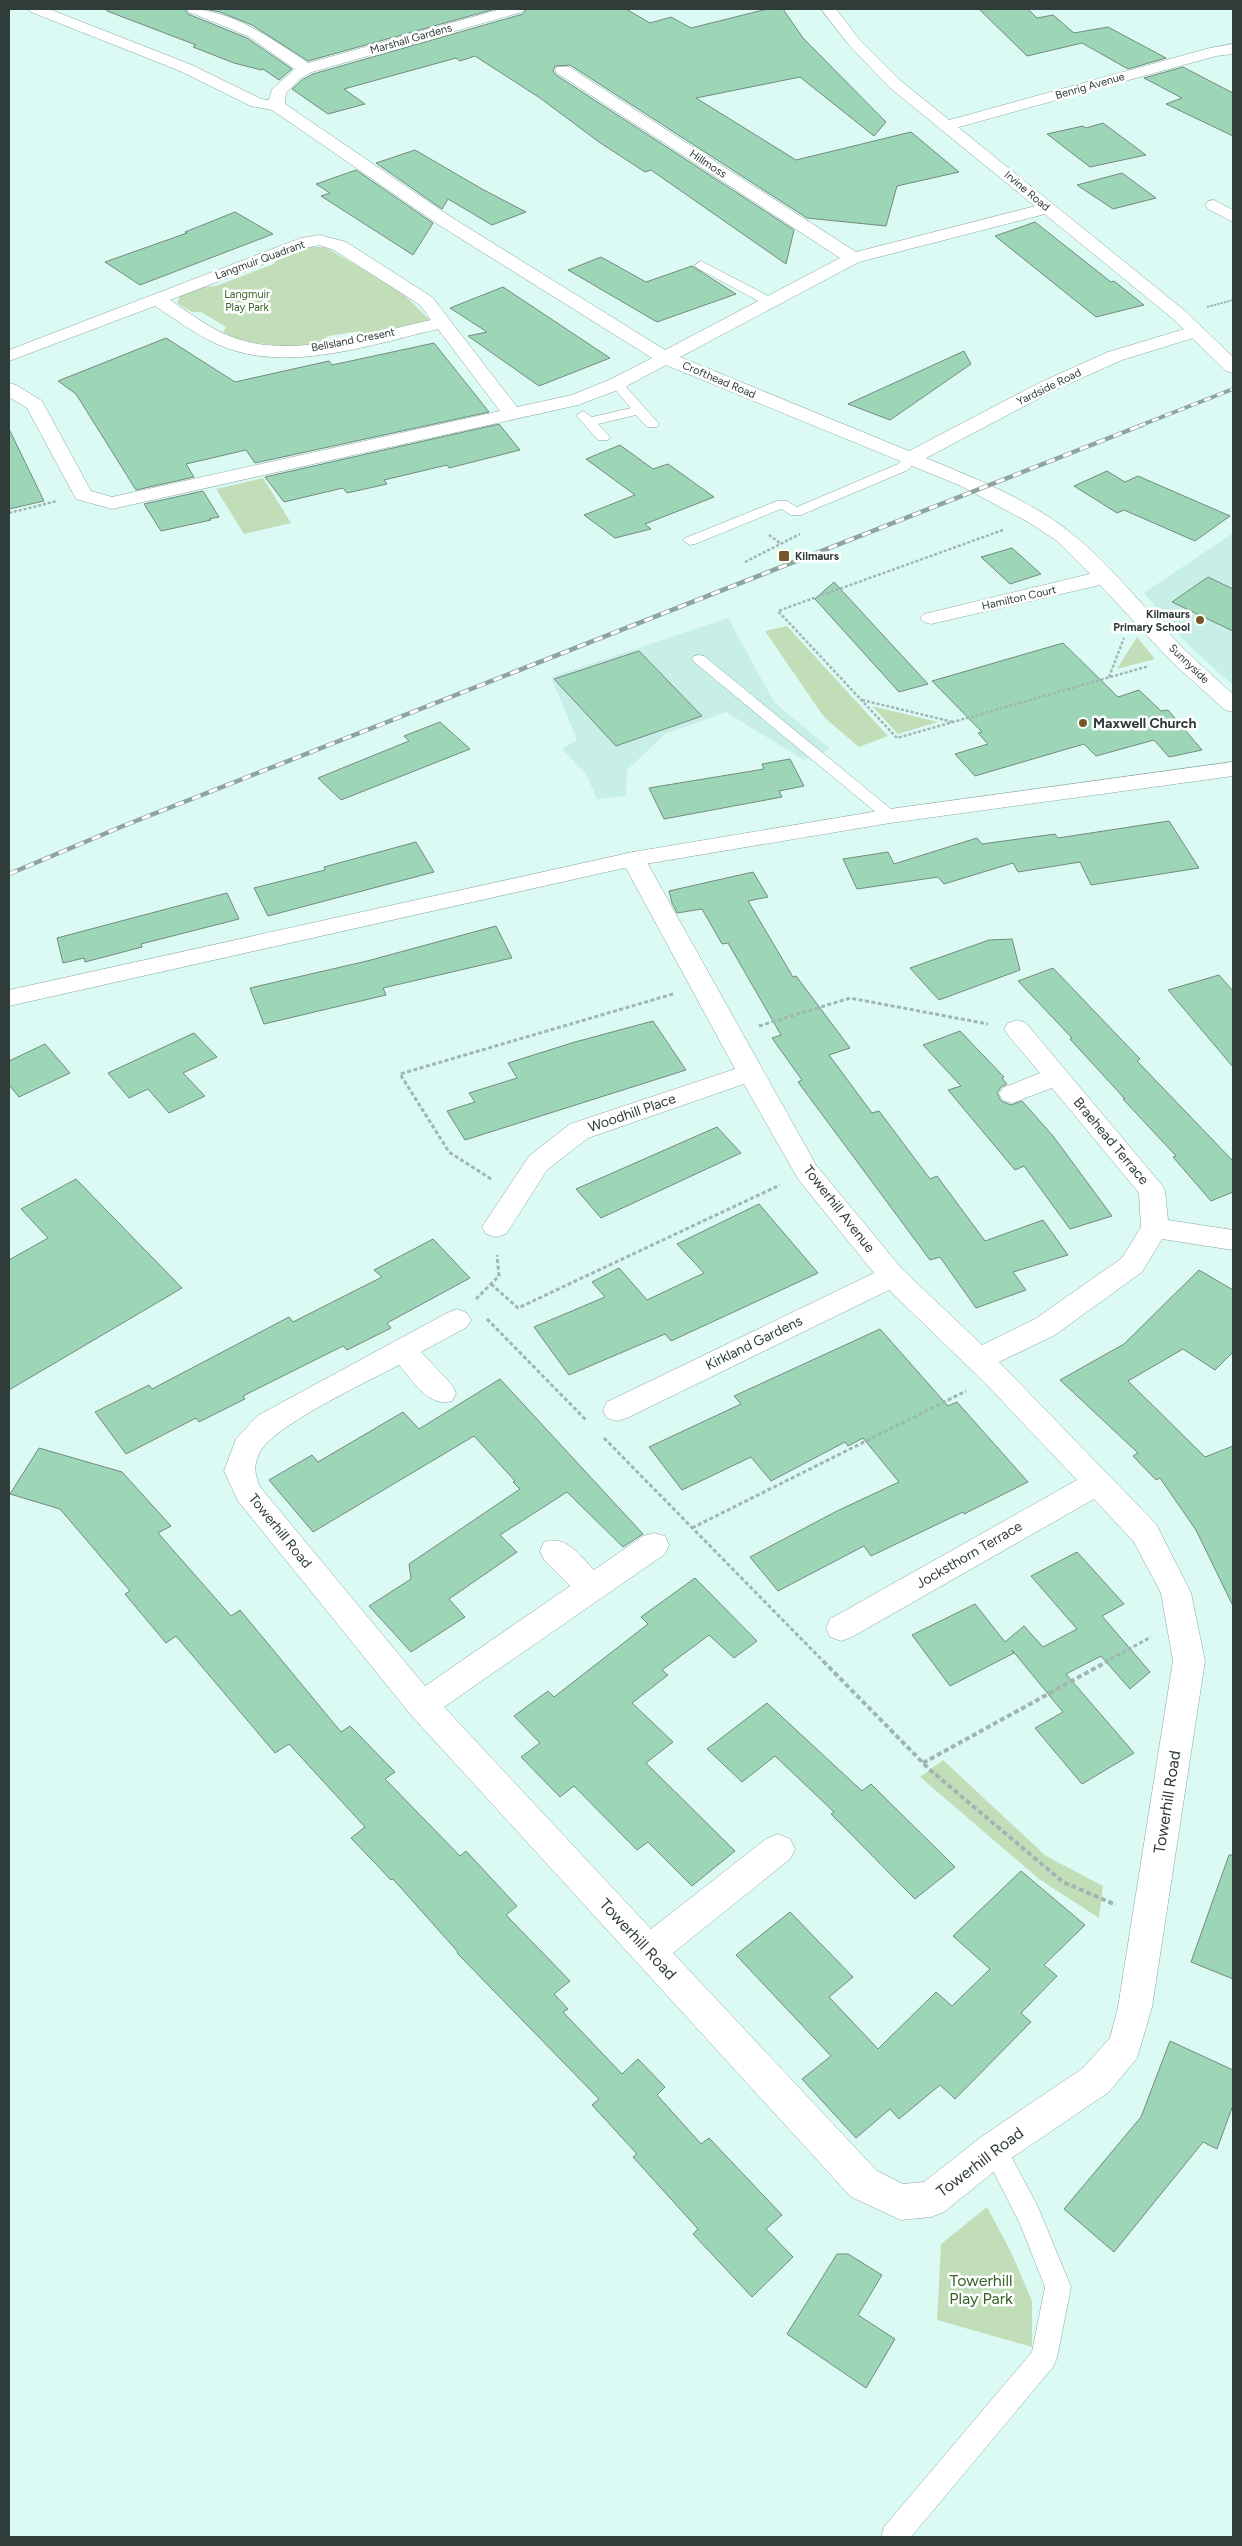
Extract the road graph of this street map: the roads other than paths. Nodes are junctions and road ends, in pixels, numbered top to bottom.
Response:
1 (36, 9) edge
2 (194, 9) edge
3 (517, 9) edge
4 (828, 9) edge
5 (1233, 49) edge
6 (306, 69) junction
7 (563, 70) dead end
8 (277, 106) junction
9 (948, 125) junction
10 (1214, 205) dead end
11 (1047, 208) junction
12 (1233, 217) edge
13 (853, 258) junction
14 (701, 265) dead end
15 (157, 299) junction
16 (770, 302) junction
17 (442, 322) junction
18 (1194, 332) junction
19 (9, 356) edge
20 (665, 358) junction
21 (1233, 367) edge
22 (616, 384) junction
23 (9, 389) edge
24 (640, 410) junction
25 (512, 413) junction
26 (587, 419) joint
27 (652, 424) dead end
28 (602, 437) dead end
29 (911, 458) junction
30 (690, 541) dead end
31 (1106, 577) junction
32 (931, 618) dead end
33 (698, 659) dead end
34 (1233, 705) edge
35 (1233, 769) edge
36 (890, 816) junction
37 (633, 859) junction
38 (9, 998) edge
39 (1017, 1030) road end
40 (750, 1074) junction
41 (1056, 1077) junction
42 (1012, 1094) dead end
43 (496, 1227) road end
44 (1155, 1228) junction
45 (1233, 1240) edge
46 (892, 1276) junction
47 (465, 1312) road end
48 (402, 1350) junction
49 (987, 1368) junction
50 (442, 1393) dead end
51 (617, 1410) dead end
52 (1097, 1483) junction
53 (654, 1545) dead end
54 (555, 1551) dead end
55 (592, 1588) junction
56 (841, 1628) dead end
57 (422, 1705) junction
58 (778, 1850) dead end
59 (647, 1949) junction
60 (994, 2149) junction
61 (894, 2537) edge

1 - 8 street
2 - 6 street
3 - 6 street, Marshall Gardens
4 - 9 street, Irvine Road
5 - 9 street, Benrig Avenue
6 - 8 street, Marshall Gardens
7 - 13 street, Hillmoss
8 - 20 street, Crofthead Road
9 - 11 street, Irvine Road
10 - 12 street
11 - 13 street
11 - 18 street, Irvine Road
13 - 16 street
14 - 16 lane
15 - 17 street, Bellsland Cresent
15 - 17 street, Langmuir Quadrant
15 - 19 street, Langmuir Quadrant
16 - 20 street
17 - 25 street, Langmuir Quadrant
18 - 21 street, Irvine Road
18 - 29 street, Yardside Road
20 - 22 street
20 - 29 street, Crofthead Road
22 - 24 lane
22 - 25 street
23 - 25 street
24 - 26 lane
24 - 27 lane
26 - 28 lane
29 - 30 lane
29 - 31 street, Crofthead Road
31 - 32 street, Hamilton Court
31 - 34 street, Sunnyside
33 - 36 lane
35 - 36 street
36 - 37 street
37 - 38 street
37 - 40 street, Towerhill Avenue
39 - 41 street, Braehead Terrace
40 - 43 street, Woodhill Place
40 - 46 street, Towerhill Avenue
41 - 42 street
41 - 44 street, Braehead Terrace
44 - 45 street
44 - 49 street
46 - 49 street, Towerhill Avenue
46 - 51 street, Kirkland Gardens
47 - 48 street, Towerhill Road
48 - 50 street
48 - 57 street, Towerhill Road
49 - 52 street, Towerhill Avenue
52 - 56 street, Jocksthorn Terrace
52 - 60 street, Towerhill Road
53 - 55 street
54 - 55 street
55 - 57 street
57 - 59 street, Towerhill Road
58 - 59 street
59 - 60 street, Towerhill Road
60 - 61 lane

